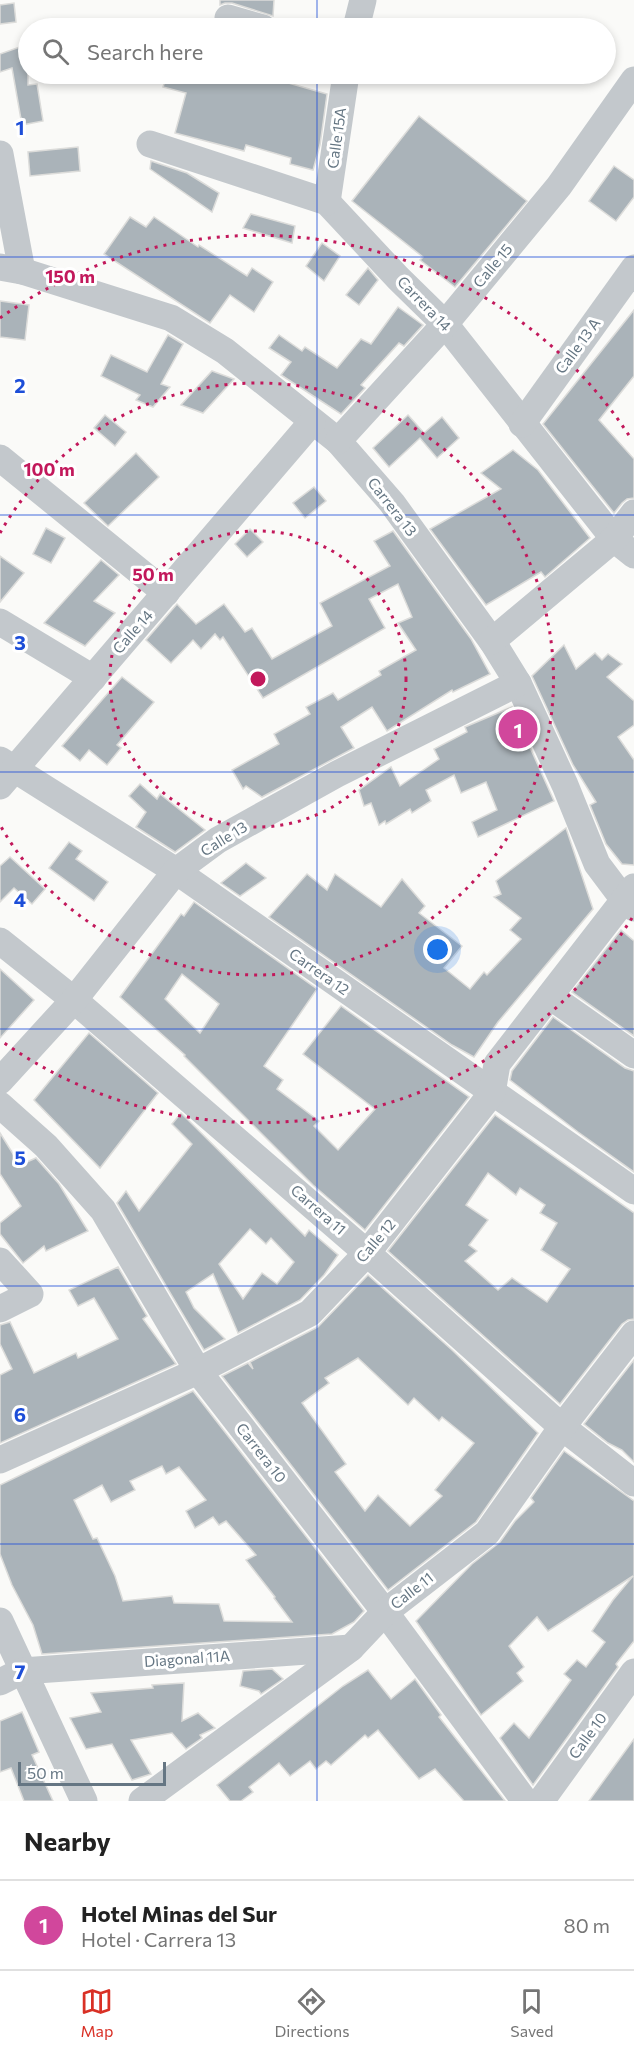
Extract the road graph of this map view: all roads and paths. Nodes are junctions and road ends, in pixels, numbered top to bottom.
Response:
1 (363, 0) edge
2 (358, 18) edge
3 (634, 80) edge
4 (345, 84) edge
5 (150, 144) dead end
6 (0, 154) edge
7 (327, 202) junction
8 (634, 268) edge
9 (11, 269) edge
10 (445, 324) junction
11 (312, 422) junction
12 (522, 424) junction
13 (338, 441) junction
14 (0, 458) edge
15 (634, 513) edge
16 (624, 547) edge
17 (165, 593) junction
18 (0, 622) edge
19 (492, 641) junction
20 (93, 678) junction
21 (518, 682) junction
22 (5, 772) edge
23 (176, 872) junction
24 (631, 899) edge
25 (0, 941) edge
26 (550, 996) junction
27 (74, 1000) junction
28 (634, 1055) edge
29 (0, 1081) edge
30 (492, 1093) junction
31 (0, 1105) edge
32 (634, 1191) edge
33 (367, 1253) junction
34 (0, 1261) edge
35 (0, 1309) edge
36 (634, 1334) edge
37 (198, 1371) junction
38 (562, 1427) junction
39 (0, 1460) edge
40 (634, 1483) edge
41 (385, 1612) junction
42 (0, 1621) edge
43 (351, 1648) junction
44 (634, 1672) edge
45 (11, 1676) edge
46 (84, 1801) edge
47 (142, 1801) edge
48 (525, 1801) edge
49 (541, 1801) edge

1 - 2 street
3 - 10 street, Calle 15
4 - 7 street, Calle 15A
5 - 7 street, Carrera 14
6 - 9 street
7 - 10 street, Carrera 14
8 - 12 street, Calle 13 A
9 - 11 street, Carrera 13
10 - 12 street, Carrera 14
10 - 13 street, Calle 15
11 - 13 street, Carrera 13
11 - 17 street, Calle 14
12 - 16 street, Carrera 14
13 - 19 street, Carrera 13
14 - 17 street
15 - 16 street
16 - 19 street
17 - 20 street, Calle 14
18 - 20 street
19 - 21 street, Carrera 13
20 - 22 street, Calle 14
21 - 23 street, Calle 13
21 - 24 street, Carrera 13
22 - 23 street, Carrera 12
23 - 27 street, Calle 13
23 - 30 street, Carrera 12
24 - 26 street, Calle 12
25 - 27 street, Carrera 11
26 - 28 street
26 - 30 street, Calle 12
27 - 29 street, Calle 13
27 - 33 street, Carrera 11
30 - 32 street, Carrera 12
30 - 33 street, Calle 12
31 - 37 street, Carrera 10
33 - 37 street, Calle 12
33 - 38 street, Carrera 11
34 - 35 street
36 - 38 street, Calle 11
37 - 39 street, Calle 12
37 - 41 street, Carrera 10
38 - 40 street, Carrera 11
38 - 41 street, Calle 11
41 - 43 street, Calle 11
41 - 48 street, Carrera 10
42 - 45 street
43 - 45 street, Diagonal 11A
43 - 47 street, Calle 11
44 - 49 street, Calle 10
45 - 46 street

